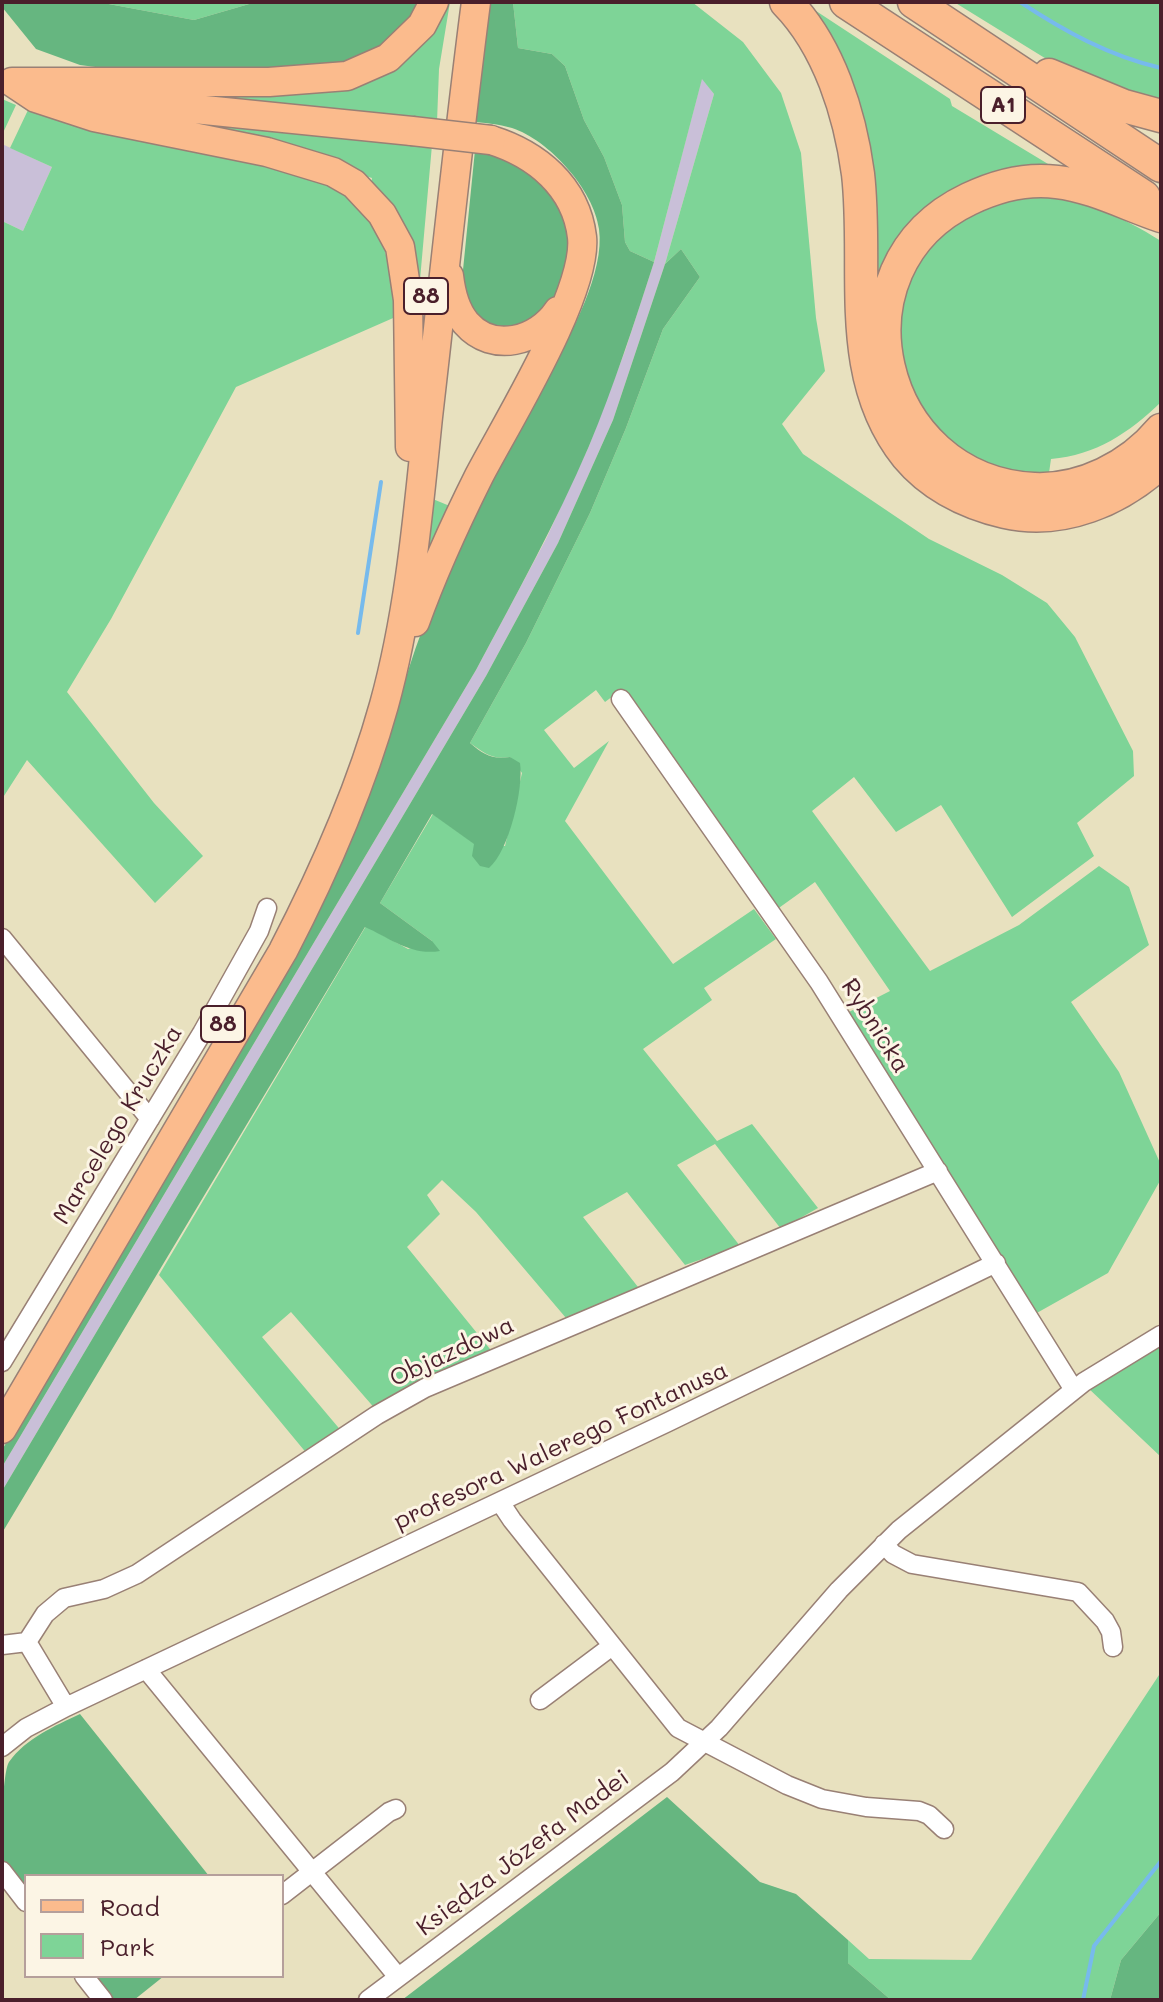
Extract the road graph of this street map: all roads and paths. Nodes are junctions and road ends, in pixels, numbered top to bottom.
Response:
1 (434, 2) edge
2 (460, 2) edge
3 (476, 2) edge
4 (786, 2) edge
5 (846, 2) edge
6 (914, 2) edge
7 (969, 40) junction
8 (7, 80) edge
9 (1161, 116) edge
10 (1161, 166) edge
11 (1161, 208) edge
12 (1161, 216) edge
13 (446, 258) junction
14 (572, 291) junction
15 (1161, 430) edge
16 (410, 450) junction
17 (1161, 462) edge
18 (621, 699) dead end
19 (384, 705) junction
20 (267, 908) dead end
21 (2, 938) edge
22 (150, 1119) junction
23 (938, 1171) junction
24 (996, 1263) junction
25 (1161, 1335) edge
26 (2, 1362) edge
27 (1074, 1390) junction
28 (2, 1399) edge
29 (2, 1429) edge
30 (500, 1502) junction
31 (884, 1544) junction
32 (27, 1642) junction
33 (2, 1645) edge
34 (612, 1646) junction
35 (1113, 1647) dead end
36 (146, 1669) junction
37 (540, 1700) dead end
38 (66, 1707) junction
39 (705, 1743) junction
40 (2, 1747) edge
41 (396, 1809) dead end
42 (944, 1829) dead end
43 (2, 1871) edge
44 (311, 1873) junction
45 (284, 1893) edge
46 (24, 1899) edge
47 (398, 1977) junction
48 (86, 1978) edge
49 (103, 2000) edge
50 (368, 2000) edge

1 - 8 main road
2 - 16 main road, 88
3 - 13 main road, 88
4 - 17 highway
5 - 11 highway, A1
6 - 7 highway, A1
7 - 9 highway
7 - 10 highway, A1
8 - 14 main road, bridge
8 - 16 main road
12 - 15 highway
13 - 14 main road
13 - 19 main road, 88
14 - 19 main road
16 - 28 main road, 88
18 - 23 street, Rybnicka
19 - 29 main road, 88
20 - 22 street, Marcelego Kruczka
21 - 22 street
22 - 26 street, Marcelego Kruczka
23 - 24 street, Rybnicka
23 - 32 street, Objazdowa
24 - 27 street, Rybnicka
24 - 30 street, profesora Walerego Fontanusa
25 - 27 street, Księdza Józefa Madei
27 - 31 street, Księdza Józefa Madei
30 - 34 street
30 - 36 street, profesora Walerego Fontanusa
31 - 35 street
31 - 39 street, Księdza Józefa Madei
32 - 33 street
32 - 38 street
34 - 37 street
34 - 39 street
36 - 38 street, profesora Walerego Fontanusa
36 - 44 street
38 - 40 street, profesora Walerego Fontanusa
39 - 42 street
39 - 47 street, Księdza Józefa Madei
41 - 44 street
43 - 46 street
44 - 45 street
44 - 47 street
47 - 50 street, Księdza Józefa Madei
48 - 49 street

